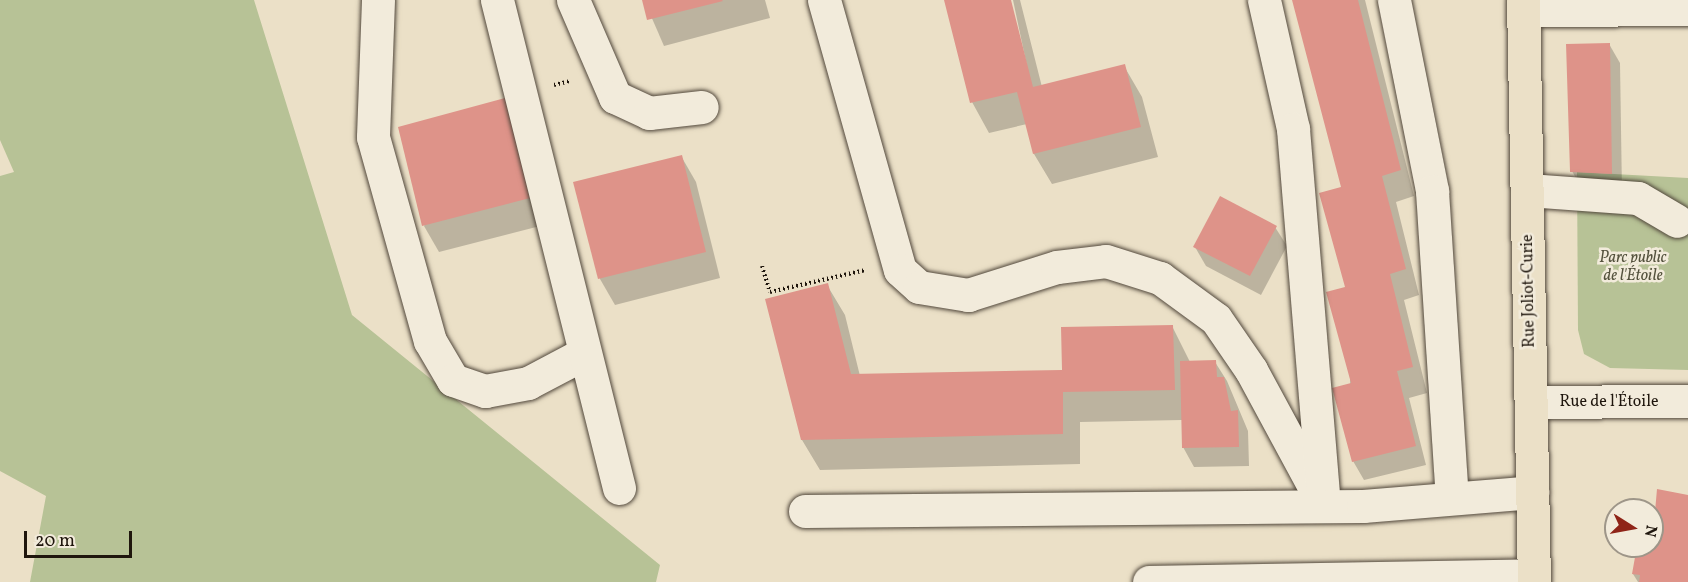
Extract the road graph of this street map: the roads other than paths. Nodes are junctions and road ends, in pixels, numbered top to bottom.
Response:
1 (378, 0) edge
2 (497, 0) edge
3 (573, 0) edge
4 (824, 0) edge
5 (1264, 0) edge
6 (1394, 0) edge
7 (1523, 5) edge
8 (1688, 9) edge
9 (702, 107) dead end
10 (1528, 190) junction
11 (1677, 222) dead end
12 (585, 353) junction
13 (1688, 401) edge
14 (1531, 402) junction
15 (619, 488) dead end
16 (1532, 492) junction
17 (1452, 496) junction
18 (1324, 506) junction
19 (805, 511) dead end
20 (1534, 579) edge
21 (1393, 580) edge
22 (1149, 582) edge

1 - 12 street
2 - 12 street
3 - 9 street
4 - 18 street
5 - 18 street
6 - 17 street
7 - 8 street
7 - 10 main road, Rue Joliot-Curie
10 - 11 street
10 - 14 main road, Rue Joliot-Curie
12 - 15 street
13 - 14 street, Rue de l'Étoile
14 - 16 main road, Rue Joliot-Curie
16 - 17 street
16 - 20 main road, Rue Joliot-Curie
17 - 18 street
18 - 19 street
20 - 21 street
21 - 22 street

